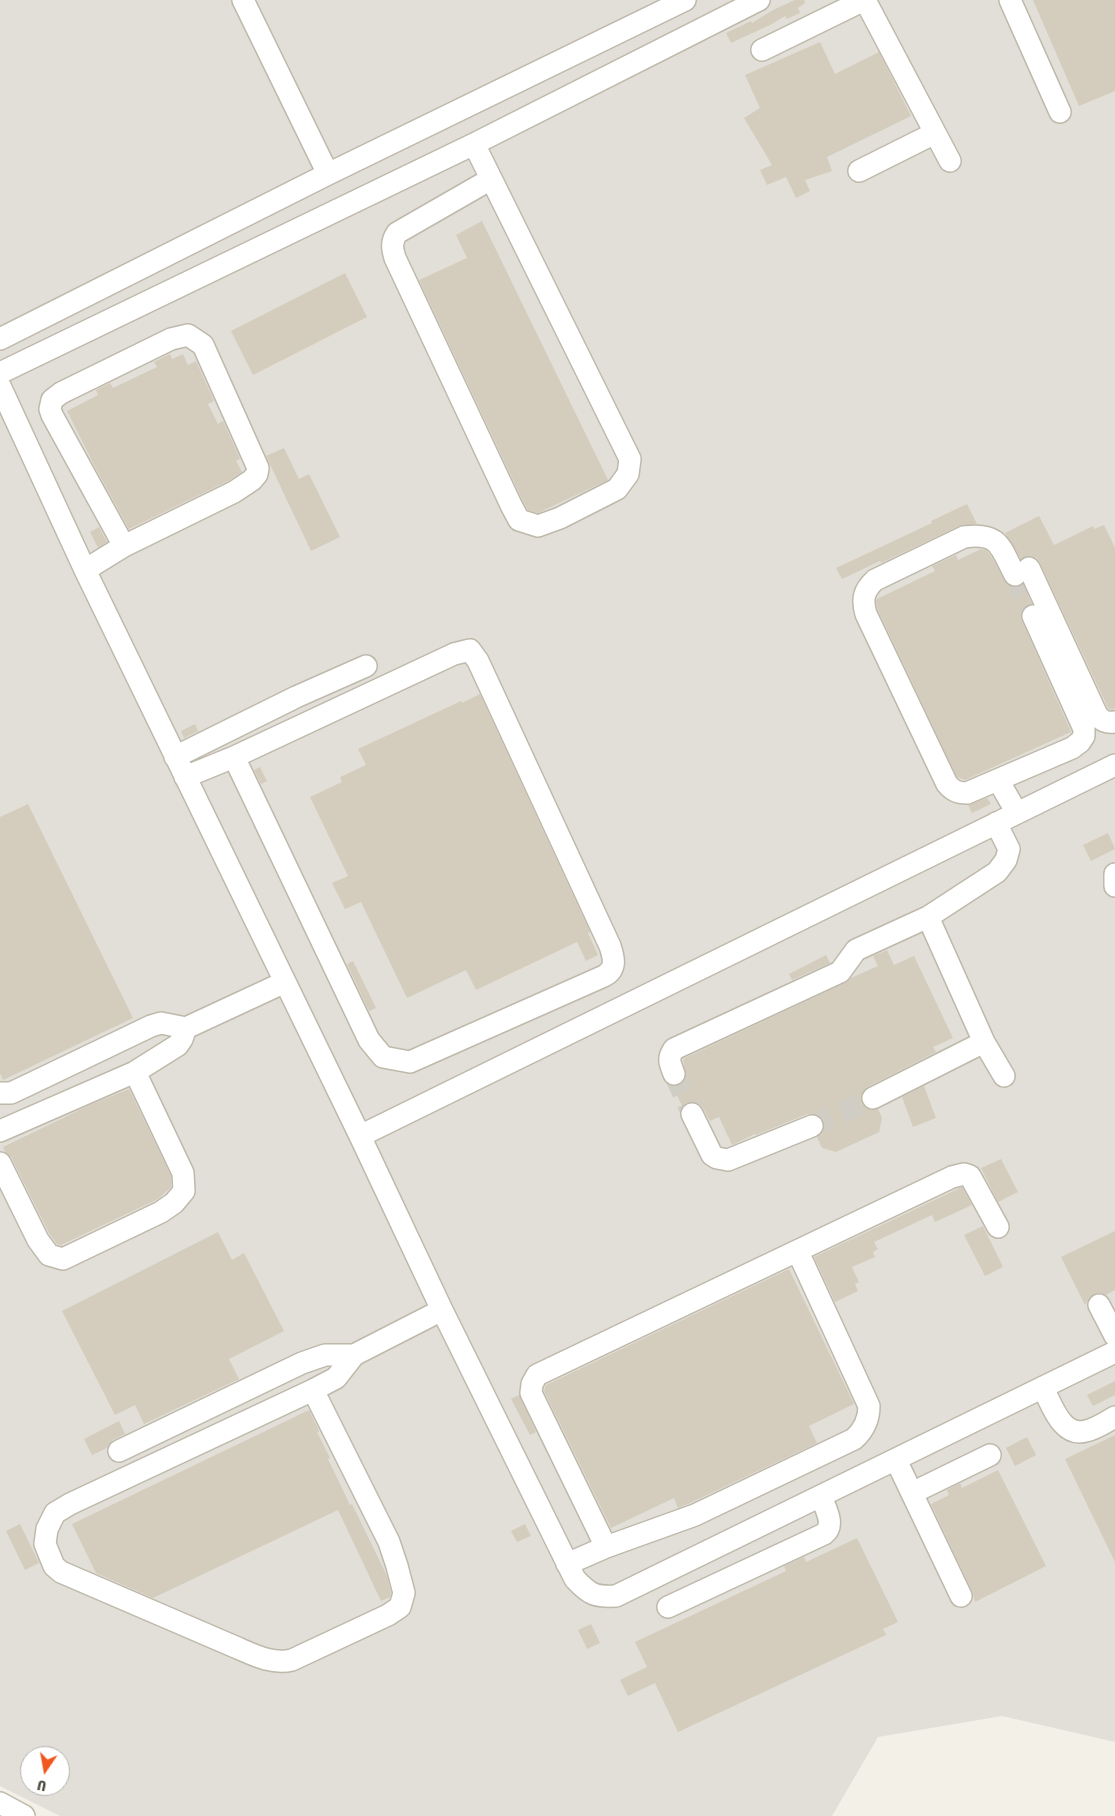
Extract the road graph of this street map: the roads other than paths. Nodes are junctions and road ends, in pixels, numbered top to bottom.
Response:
1 (243, 0) edge
2 (684, 0) edge
3 (760, 0) edge
4 (864, 0) edge
5 (1010, 0) edge
6 (762, 50) dead end
7 (1060, 112) dead end
8 (935, 133) junction
9 (474, 144) junction
10 (950, 161) dead end
11 (859, 171) dead end
12 (328, 174) junction
13 (491, 179) junction
14 (0, 339) edge
15 (0, 373) edge
16 (0, 386) edge
17 (124, 546) junction
18 (85, 570) junction
19 (1033, 616) tunnel mouth
20 (366, 666) dead end
21 (1115, 722) edge
22 (1055, 756) junction
23 (175, 757) junction
24 (234, 757) junction
25 (1115, 764) edge
26 (185, 778) junction
27 (998, 780) junction
28 (1072, 786) junction
29 (1017, 813) junction
30 (996, 823) junction
31 (1115, 874) edge
32 (1115, 886) edge
33 (928, 917) junction
34 (285, 982) junction
35 (186, 1028) junction
36 (984, 1042) junction
37 (135, 1072) junction
38 (674, 1074) tunnel mouth
39 (1004, 1076) dead end
40 (0, 1093) edge
41 (873, 1098) tunnel mouth
42 (692, 1114) tunnel mouth
43 (812, 1126) tunnel mouth
44 (0, 1131) edge
45 (360, 1136) junction
46 (0, 1163) edge
47 (998, 1227) dead end
48 (798, 1252) junction
49 (1099, 1305) dead end
50 (442, 1310) junction
51 (1115, 1336) edge
52 (1115, 1352) edge
53 (354, 1355) junction
54 (1043, 1388) junction
55 (313, 1390) junction
56 (1115, 1418) edge
57 (119, 1451) dead end
58 (990, 1455) dead end
59 (896, 1460) junction
60 (912, 1493) junction
61 (821, 1496) junction
62 (606, 1547) junction
63 (567, 1564) junction
64 (960, 1596) dead end
65 (668, 1607) dead end
66 (0, 1803) edge
67 (24, 1816) edge

1 - 12 street
2 - 12 street
3 - 9 street
4 - 6 street
4 - 8 street
5 - 7 street
8 - 10 street
8 - 11 street
9 - 13 street
9 - 15 street
12 - 14 street
13 - 13 street
16 - 18 street
17 - 17 street
17 - 18 street
18 - 23 street
19 - 22 street
20 - 23 street
21 - 27 street
22 - 27 street
22 - 28 street
23 - 26 street
24 - 24 street
24 - 26 street
25 - 28 street
26 - 34 street
27 - 29 street
28 - 29 street
29 - 30 street
30 - 33 street
30 - 45 street
31 - 32 street
33 - 36 street
33 - 38 street
34 - 35 street
34 - 45 street
35 - 37 street
35 - 40 street
36 - 39 street
36 - 41 street
37 - 44 street
37 - 46 street
42 - 43 street
45 - 50 street
47 - 48 street
48 - 62 street
48 - 62 street
49 - 51 street
50 - 53 street
50 - 63 street
52 - 54 street
53 - 55 street
53 - 57 street
54 - 56 street
54 - 59 street
55 - 55 street
58 - 60 street
59 - 60 street
59 - 61 street
60 - 64 street
61 - 63 street
61 - 65 street
62 - 63 street
66 - 67 street

